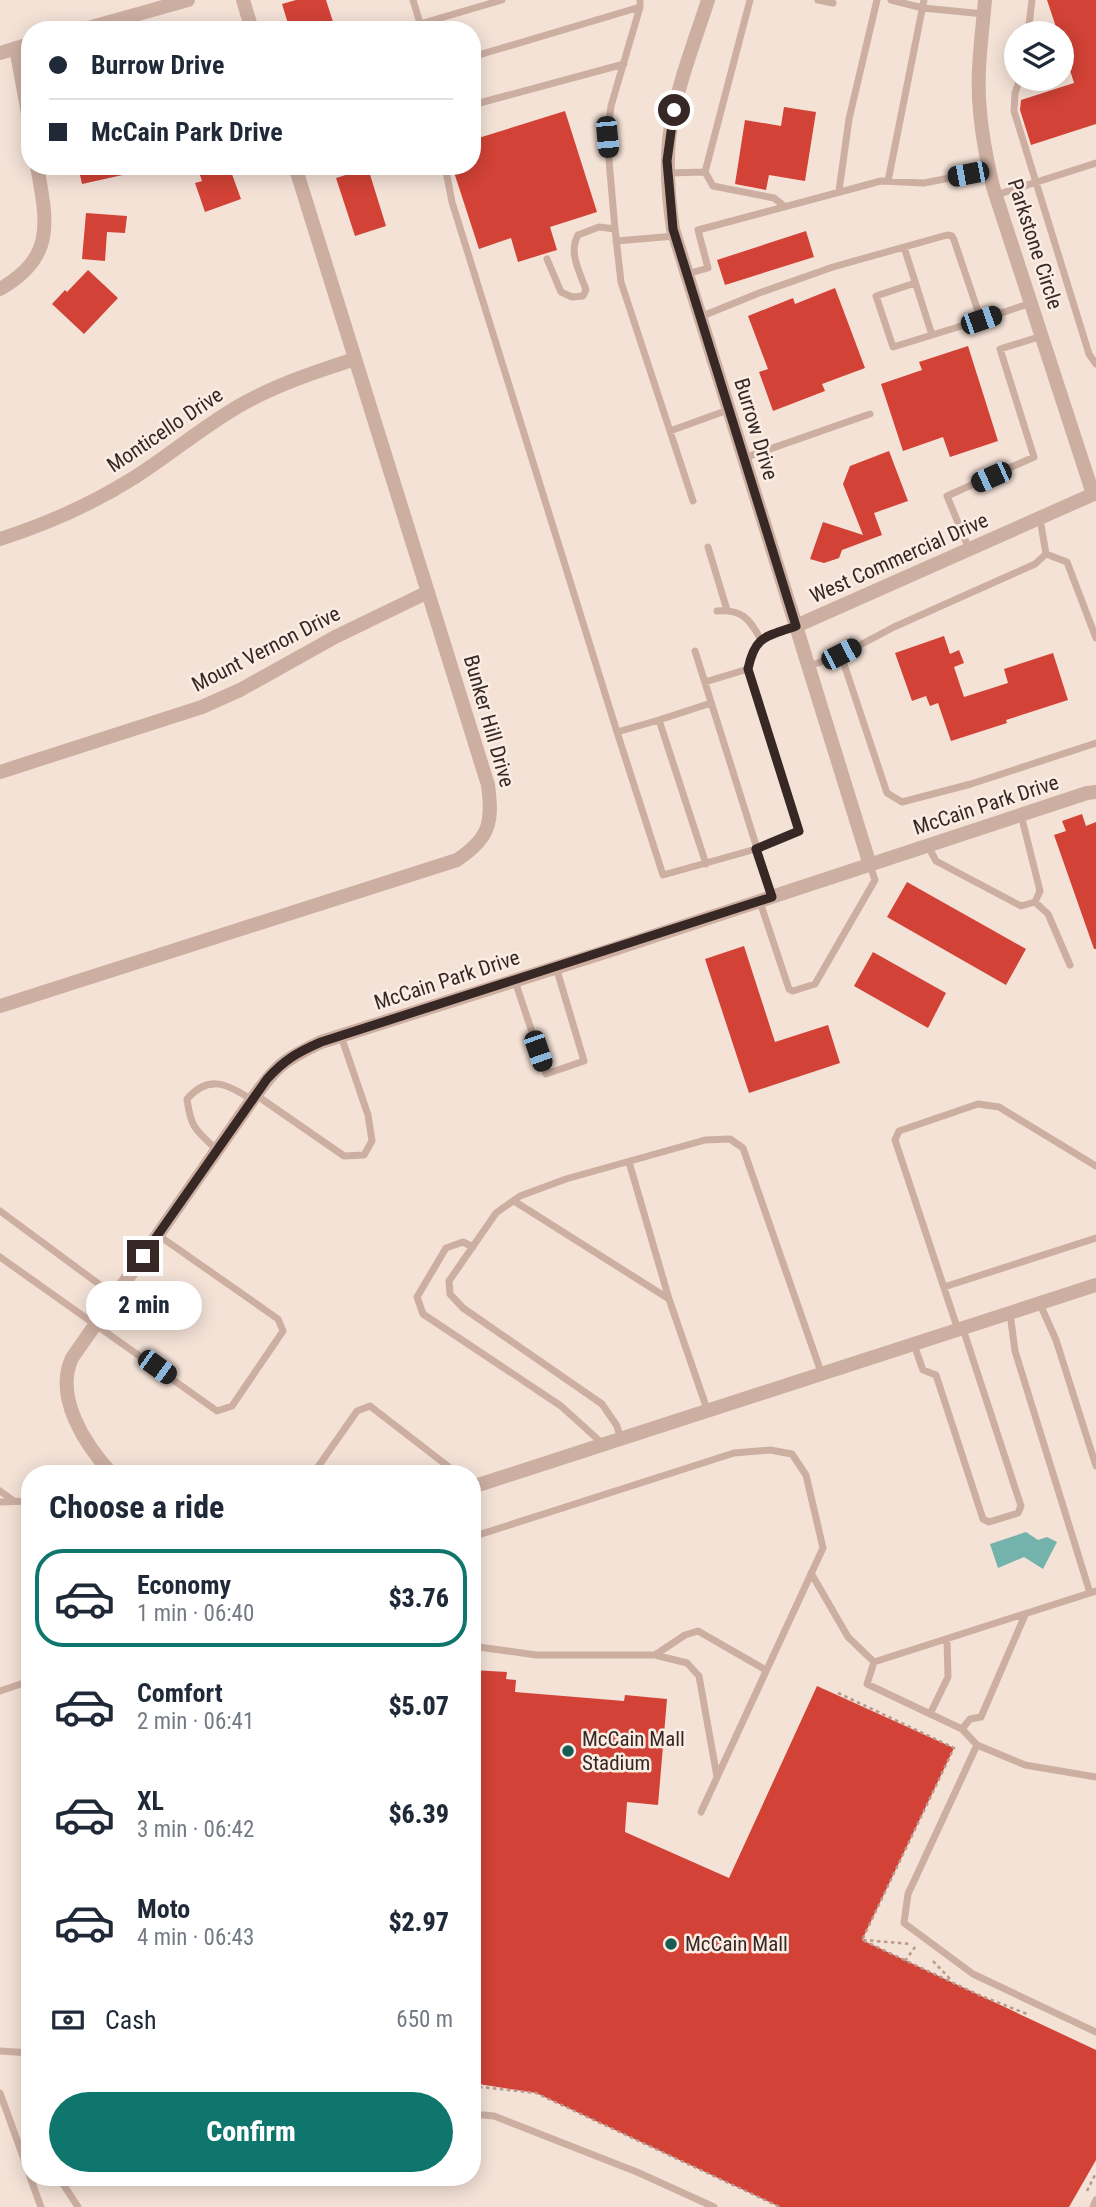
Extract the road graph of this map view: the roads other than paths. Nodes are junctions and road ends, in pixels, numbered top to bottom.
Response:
1 (188, 0) edge
2 (243, 0) edge
3 (413, 0) edge
4 (502, 0) edge
5 (708, 0) edge
6 (750, 0) edge
7 (818, 0) edge
8 (877, 0) edge
9 (891, 0) edge
10 (1032, 0) edge
11 (640, 3) edge
12 (833, 3) dead end
13 (924, 4) edge
14 (985, 7) edge
15 (113, 21) edge
16 (249, 21) edge
17 (419, 21) edge
18 (439, 21) edge
19 (1029, 21) edge
20 (21, 47) edge
21 (0, 53) edge
22 (481, 54) edge
23 (624, 64) junction
24 (1016, 91) edge
25 (481, 103) edge
26 (1096, 163) edge
27 (990, 170) junction
28 (705, 172) junction
29 (667, 173) junction
30 (39, 175) edge
31 (298, 175) edge
32 (447, 175) edge
33 (888, 181) junction
34 (1037, 181) junction
35 (839, 191) junction
36 (996, 195) junction
37 (784, 206) junction
38 (614, 229) junction
39 (675, 236) junction
40 (616, 241) junction
41 (904, 247) junction
42 (547, 259) dead end
43 (686, 274) junction
44 (915, 283) junction
45 (0, 289) edge
46 (1031, 303) junction
47 (699, 317) junction
48 (981, 320) junction
49 (932, 335) junction
50 (1042, 336) junction
51 (355, 359) junction
52 (1096, 364) edge
53 (728, 410) junction
54 (870, 414) dead end
55 (670, 431) junction
56 (743, 458) junction
57 (1094, 494) edge
58 (693, 502) dead end
59 (1040, 518) junction
60 (0, 539) edge
61 (708, 547) dead end
62 (970, 549) junction
63 (1046, 554) junction
64 (428, 592) junction
65 (727, 610) junction
66 (717, 611) dead end
67 (796, 626) junction
68 (1096, 638) edge
69 (761, 640) junction
70 (695, 651) dead end
71 (841, 654) junction
72 (808, 667) junction
73 (748, 669) junction
74 (705, 682) junction
75 (711, 703) junction
76 (659, 720) junction
77 (617, 733) junction
78 (1096, 743) edge
79 (0, 772) edge
80 (1096, 792) edge
81 (1021, 815) junction
82 (928, 846) junction
83 (756, 849) junction
84 (706, 864) junction
85 (870, 865) junction
86 (766, 899) junction
87 (1035, 902) junction
88 (1070, 965) dead end
89 (556, 967) junction
90 (515, 981) junction
91 (0, 1006) edge
92 (341, 1035) junction
93 (254, 1097) junction
94 (217, 1150) junction
95 (629, 1162) junction
96 (1096, 1166) edge
97 (514, 1201) junction
98 (0, 1211) edge
99 (158, 1235) junction
100 (1096, 1238) edge
101 (473, 1247) junction
102 (0, 1257) edge
103 (1096, 1285) edge
104 (944, 1287) junction
105 (115, 1296) junction
106 (669, 1299) junction
107 (1040, 1304) junction
108 (1010, 1313) junction
109 (96, 1323) junction
110 (961, 1329) junction
111 (914, 1345) junction
112 (822, 1375) junction
113 (708, 1412) junction
114 (621, 1440) junction
115 (604, 1445) junction
116 (104, 1465) edge
117 (319, 1465) edge
118 (446, 1465) edge
119 (1096, 1466) edge
120 (481, 1483) edge
121 (0, 1491) edge
122 (0, 1502) edge
123 (14, 1502) junction
124 (21, 1502) edge
125 (481, 1534) edge
126 (811, 1573) junction
127 (1093, 1592) edge
128 (1024, 1615) junction
129 (947, 1640) junction
130 (481, 1647) edge
131 (655, 1655) junction
132 (874, 1662) junction
133 (766, 1670) junction
134 (21, 1684) edge
135 (0, 1691) edge
136 (930, 1714) junction
137 (962, 1728) junction
138 (977, 1745) junction
139 (717, 1777) junction
140 (1096, 1777) edge
141 (701, 1812) dead end
142 (1096, 2032) edge
143 (0, 2051) edge
144 (21, 2052) edge
145 (0, 2093) edge
146 (481, 2115) edge
147 (21, 2151) edge
148 (34, 2186) edge
149 (65, 2186) edge
150 (1096, 2200) edge
151 (41, 2207) edge
152 (78, 2207) edge
153 (714, 2207) edge
154 (1093, 2207) edge

1 - 15 street
2 - 16 street
3 - 17 lane
4 - 18 lane
5 - 29 street, Burrow Drive
6 - 28 lane
7 - 12 lane
8 - 35 lane
9 - 13 lane
10 - 19 lane
11 - 22 lane
11 - 23 lane
13 - 14 lane
13 - 33 lane
14 - 27 street, Parkstone Circle
20 - 21 street
23 - 25 lane
23 - 38 lane
24 - 34 lane
26 - 34 lane
27 - 33 lane
27 - 36 street, Parkstone Circle
28 - 29 lane
28 - 37 lane
29 - 39 street, Burrow Drive
30 - 45 street
31 - 51 street, Bunker Hill Drive
32 - 77 lane
33 - 35 lane
34 - 36 lane
34 - 52 lane
35 - 37 lane
36 - 46 street, Parkstone Circle
37 - 43 lane
38 - 40 lane
38 - 42 lane
39 - 40 lane
39 - 43 street, Burrow Drive
40 - 55 lane
41 - 44 lane
41 - 47 lane
41 - 48 lane
43 - 47 street, Burrow Drive
44 - 49 lane
44 - 49 lane
46 - 48 lane
46 - 50 street, Parkstone Circle
47 - 53 street, Burrow Drive
48 - 49 lane
50 - 57 street, Parkstone Circle
50 - 62 lane
51 - 60 street, Monticello Drive
51 - 64 street, Bunker Hill Drive
53 - 55 lane
53 - 56 street, Burrow Drive
54 - 56 lane
55 - 58 lane
56 - 67 street, Burrow Drive
57 - 59 street, West Commercial Drive
59 - 62 street, West Commercial Drive
59 - 63 lane
61 - 65 lane
62 - 67 street, West Commercial Drive
63 - 68 lane
63 - 71 lane
64 - 79 street, Mount Vernon Drive
64 - 91 street, Bunker Hill Drive
65 - 66 lane
65 - 69 lane
67 - 69 lane
67 - 72 street, Burrow Drive
69 - 73 lane
70 - 74 lane
71 - 72 lane
71 - 78 lane
72 - 85 street, Burrow Drive
73 - 74 lane
73 - 83 lane
74 - 75 lane
75 - 76 lane
75 - 83 lane
76 - 77 lane
76 - 84 lane
77 - 84 lane
80 - 81 street, McCain Park Drive
81 - 82 street, McCain Park Drive
81 - 87 lane
82 - 85 street, McCain Park Drive
82 - 87 lane
83 - 84 lane
83 - 86 lane
85 - 86 street, McCain Park Drive
85 - 86 lane
86 - 89 street, McCain Park Drive
87 - 88 lane
89 - 90 street, McCain Park Drive
89 - 90 lane
90 - 92 street, McCain Park Drive
92 - 93 street, McCain Park Drive
92 - 93 lane
93 - 94 street, McCain Park Drive
93 - 94 lane
94 - 99 street, McCain Park Drive
95 - 97 lane
95 - 106 lane
95 - 112 lane
96 - 104 lane
97 - 101 lane
97 - 106 lane
98 - 105 lane
99 - 105 street, McCain Park Drive
99 - 109 lane
100 - 104 lane
101 - 114 lane
101 - 115 lane
102 - 109 lane
103 - 107 street
104 - 110 lane
105 - 109 street, McCain Park Drive
106 - 113 lane
107 - 108 street
107 - 119 lane
108 - 110 street
108 - 127 lane
109 - 116 street, McCain Park Drive
110 - 111 street
110 - 111 lane
111 - 112 street
112 - 113 street
113 - 114 street
114 - 115 street
115 - 120 street
117 - 118 lane
121 - 123 lane
122 - 123 lane
123 - 124 lane
125 - 126 lane
126 - 132 lane
126 - 133 lane
127 - 128 lane
128 - 129 lane
128 - 137 lane
129 - 132 lane
129 - 136 lane
130 - 131 lane
131 - 133 lane
131 - 139 lane
132 - 136 lane
133 - 139 lane
134 - 135 lane
136 - 137 lane
137 - 138 lane
138 - 140 lane
138 - 142 lane
139 - 141 lane
143 - 144 lane
145 - 147 lane
146 - 153 lane
148 - 151 lane
149 - 152 lane
150 - 154 lane

